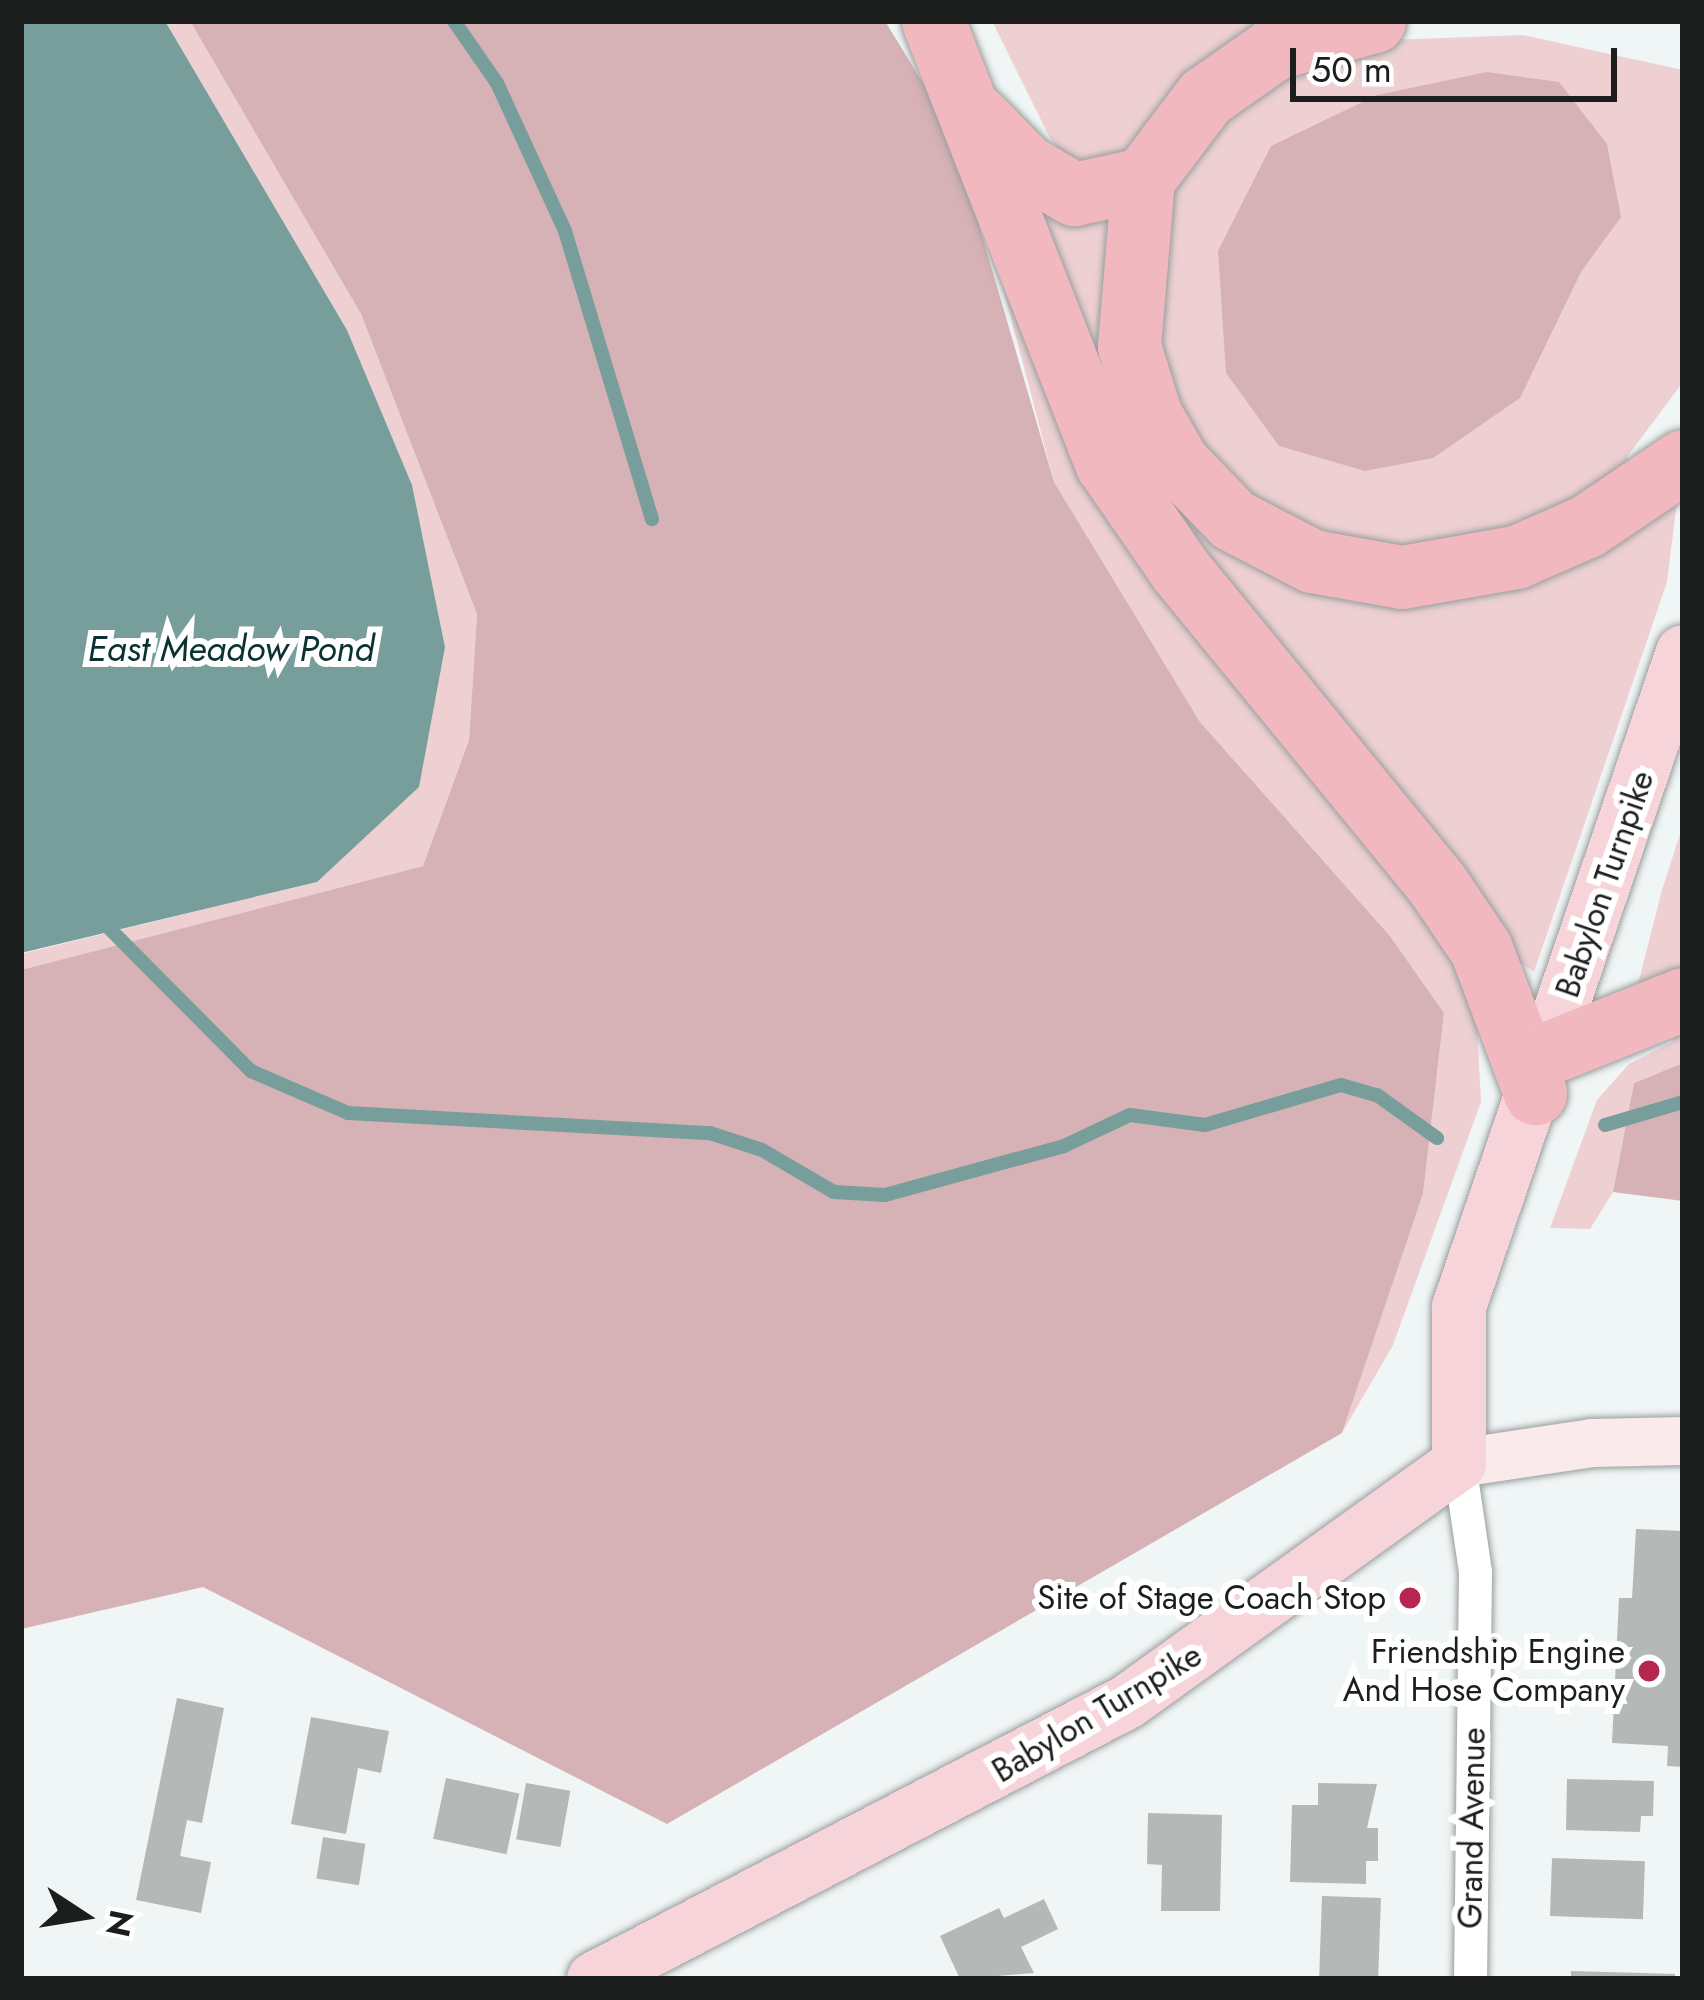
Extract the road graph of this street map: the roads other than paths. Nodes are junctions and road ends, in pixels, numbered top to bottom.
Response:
1 (933, 21) edge
2 (1374, 21) edge
3 (976, 115) junction
4 (1143, 179) junction
5 (1683, 461) edge
6 (1683, 652) edge
7 (1683, 999) edge
8 (1541, 1073) junction
9 (1683, 1441) edge
10 (1459, 1463) junction
11 (594, 1979) edge
12 (1470, 1979) edge

1 - 3 highway
2 - 4 highway
3 - 4 highway
3 - 8 highway
4 - 5 highway
6 - 8 main road, Babylon Turnpike
7 - 8 highway
8 - 10 main road, Babylon Turnpike
9 - 10 street
10 - 11 main road, Babylon Turnpike
10 - 12 street, Grand Avenue

